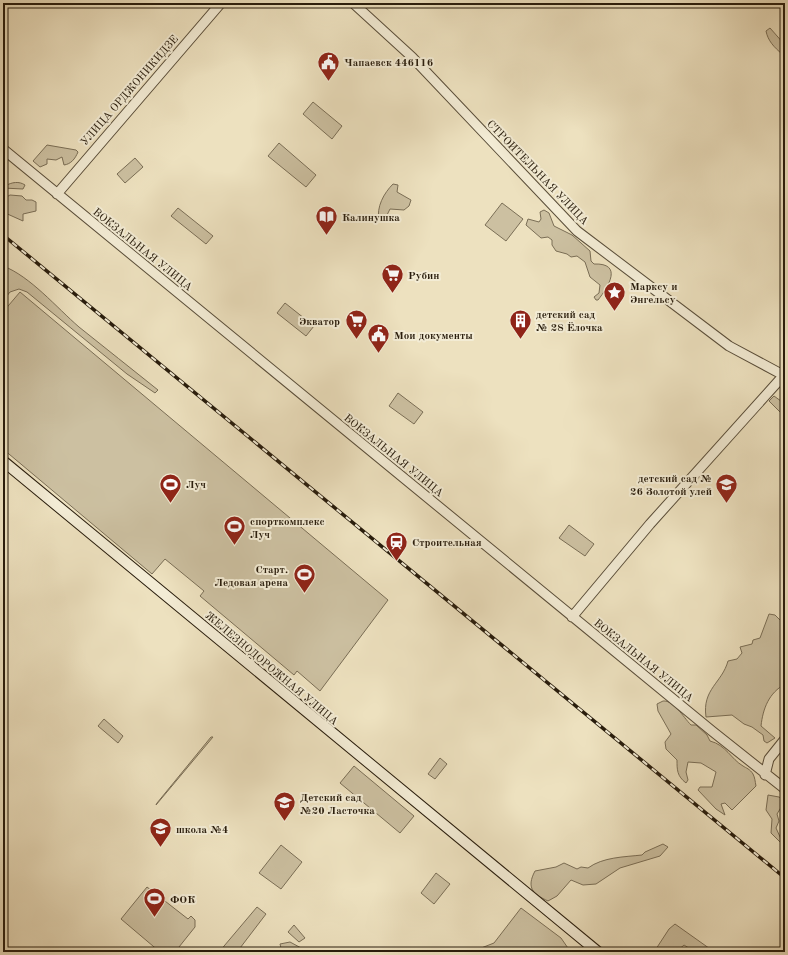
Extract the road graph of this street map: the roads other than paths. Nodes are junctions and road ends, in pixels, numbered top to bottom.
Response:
1 (221, 3) edge
2 (353, 3) edge
3 (3, 149) edge
4 (57, 194) junction
5 (784, 376) edge
6 (3, 461) edge
7 (572, 617) junction
8 (785, 739) edge
9 (768, 776) junction
10 (785, 789) edge
11 (598, 952) edge

1 - 4 street, УЛИЦА ОРДЖОНИКИДЗЕ
2 - 5 street, СТРОИТЕЛЬНАЯ УЛИЦА
3 - 4 street, ВОКЗАЛЬНАЯ УЛИЦА
4 - 7 street, ВОКЗАЛЬНАЯ УЛИЦА
5 - 7 street
6 - 11 main road, ЖЕЛЕЗНОДОРОЖНАЯ УЛИЦА
7 - 9 street, ВОКЗАЛЬНАЯ УЛИЦА
8 - 9 street
9 - 10 street, ВОКЗАЛЬНАЯ УЛИЦА

